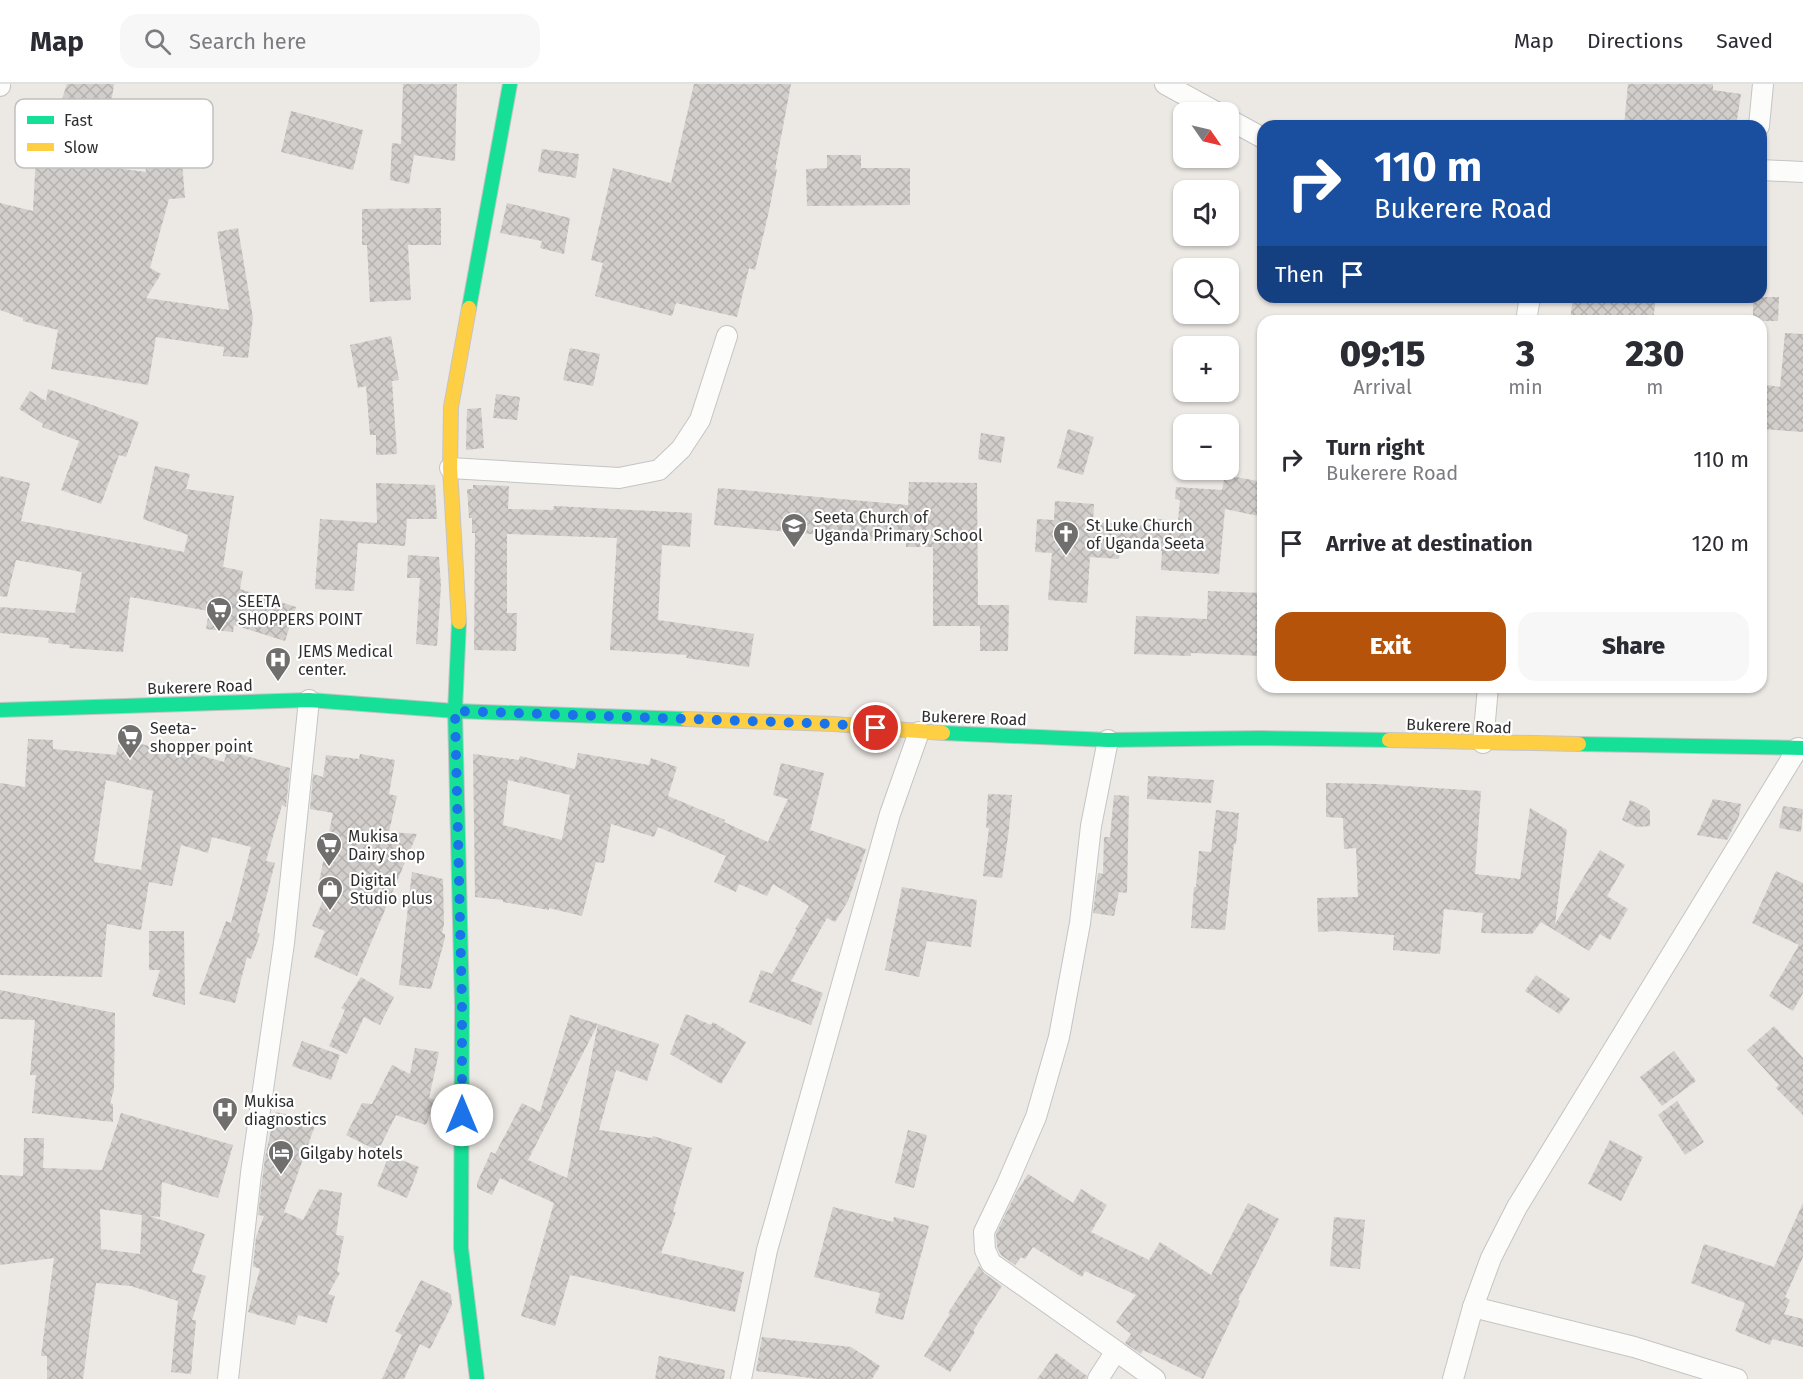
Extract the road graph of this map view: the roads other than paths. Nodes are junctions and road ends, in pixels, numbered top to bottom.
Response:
1 (510, 84) edge
2 (1165, 84) edge
3 (1763, 84) edge
4 (1198, 102) edge
5 (1760, 120) edge
6 (1239, 125) edge
7 (1257, 135) edge
8 (1767, 170) edge
9 (1803, 172) edge
10 (727, 336) dead end
11 (450, 468) junction
12 (1487, 693) edge
13 (309, 700) junction
14 (0, 710) edge
15 (455, 711) junction
16 (919, 732) junction
17 (1108, 740) junction
18 (1483, 743) junction
19 (1800, 748) edge
20 (1473, 1308) junction
21 (1116, 1351) junction
22 (228, 1379) edge
23 (477, 1379) edge
24 (741, 1379) edge
25 (1098, 1379) edge
26 (1155, 1379) edge
27 (1453, 1379) edge
28 (1737, 1379) edge

1 - 11 main road
2 - 4 street
3 - 5 street
6 - 7 street
8 - 9 street
10 - 11 street
11 - 15 main road
12 - 18 street
13 - 14 main road, Bukerere Road
13 - 15 main road, Bukerere Road
13 - 22 street
15 - 16 main road, Bukerere Road
15 - 23 main road
16 - 17 main road, Bukerere Road
16 - 24 street
17 - 18 main road, Bukerere Road
17 - 21 street
18 - 19 main road, Bukerere Road
19 - 20 street
20 - 27 street
20 - 28 street
21 - 25 street
21 - 26 street

